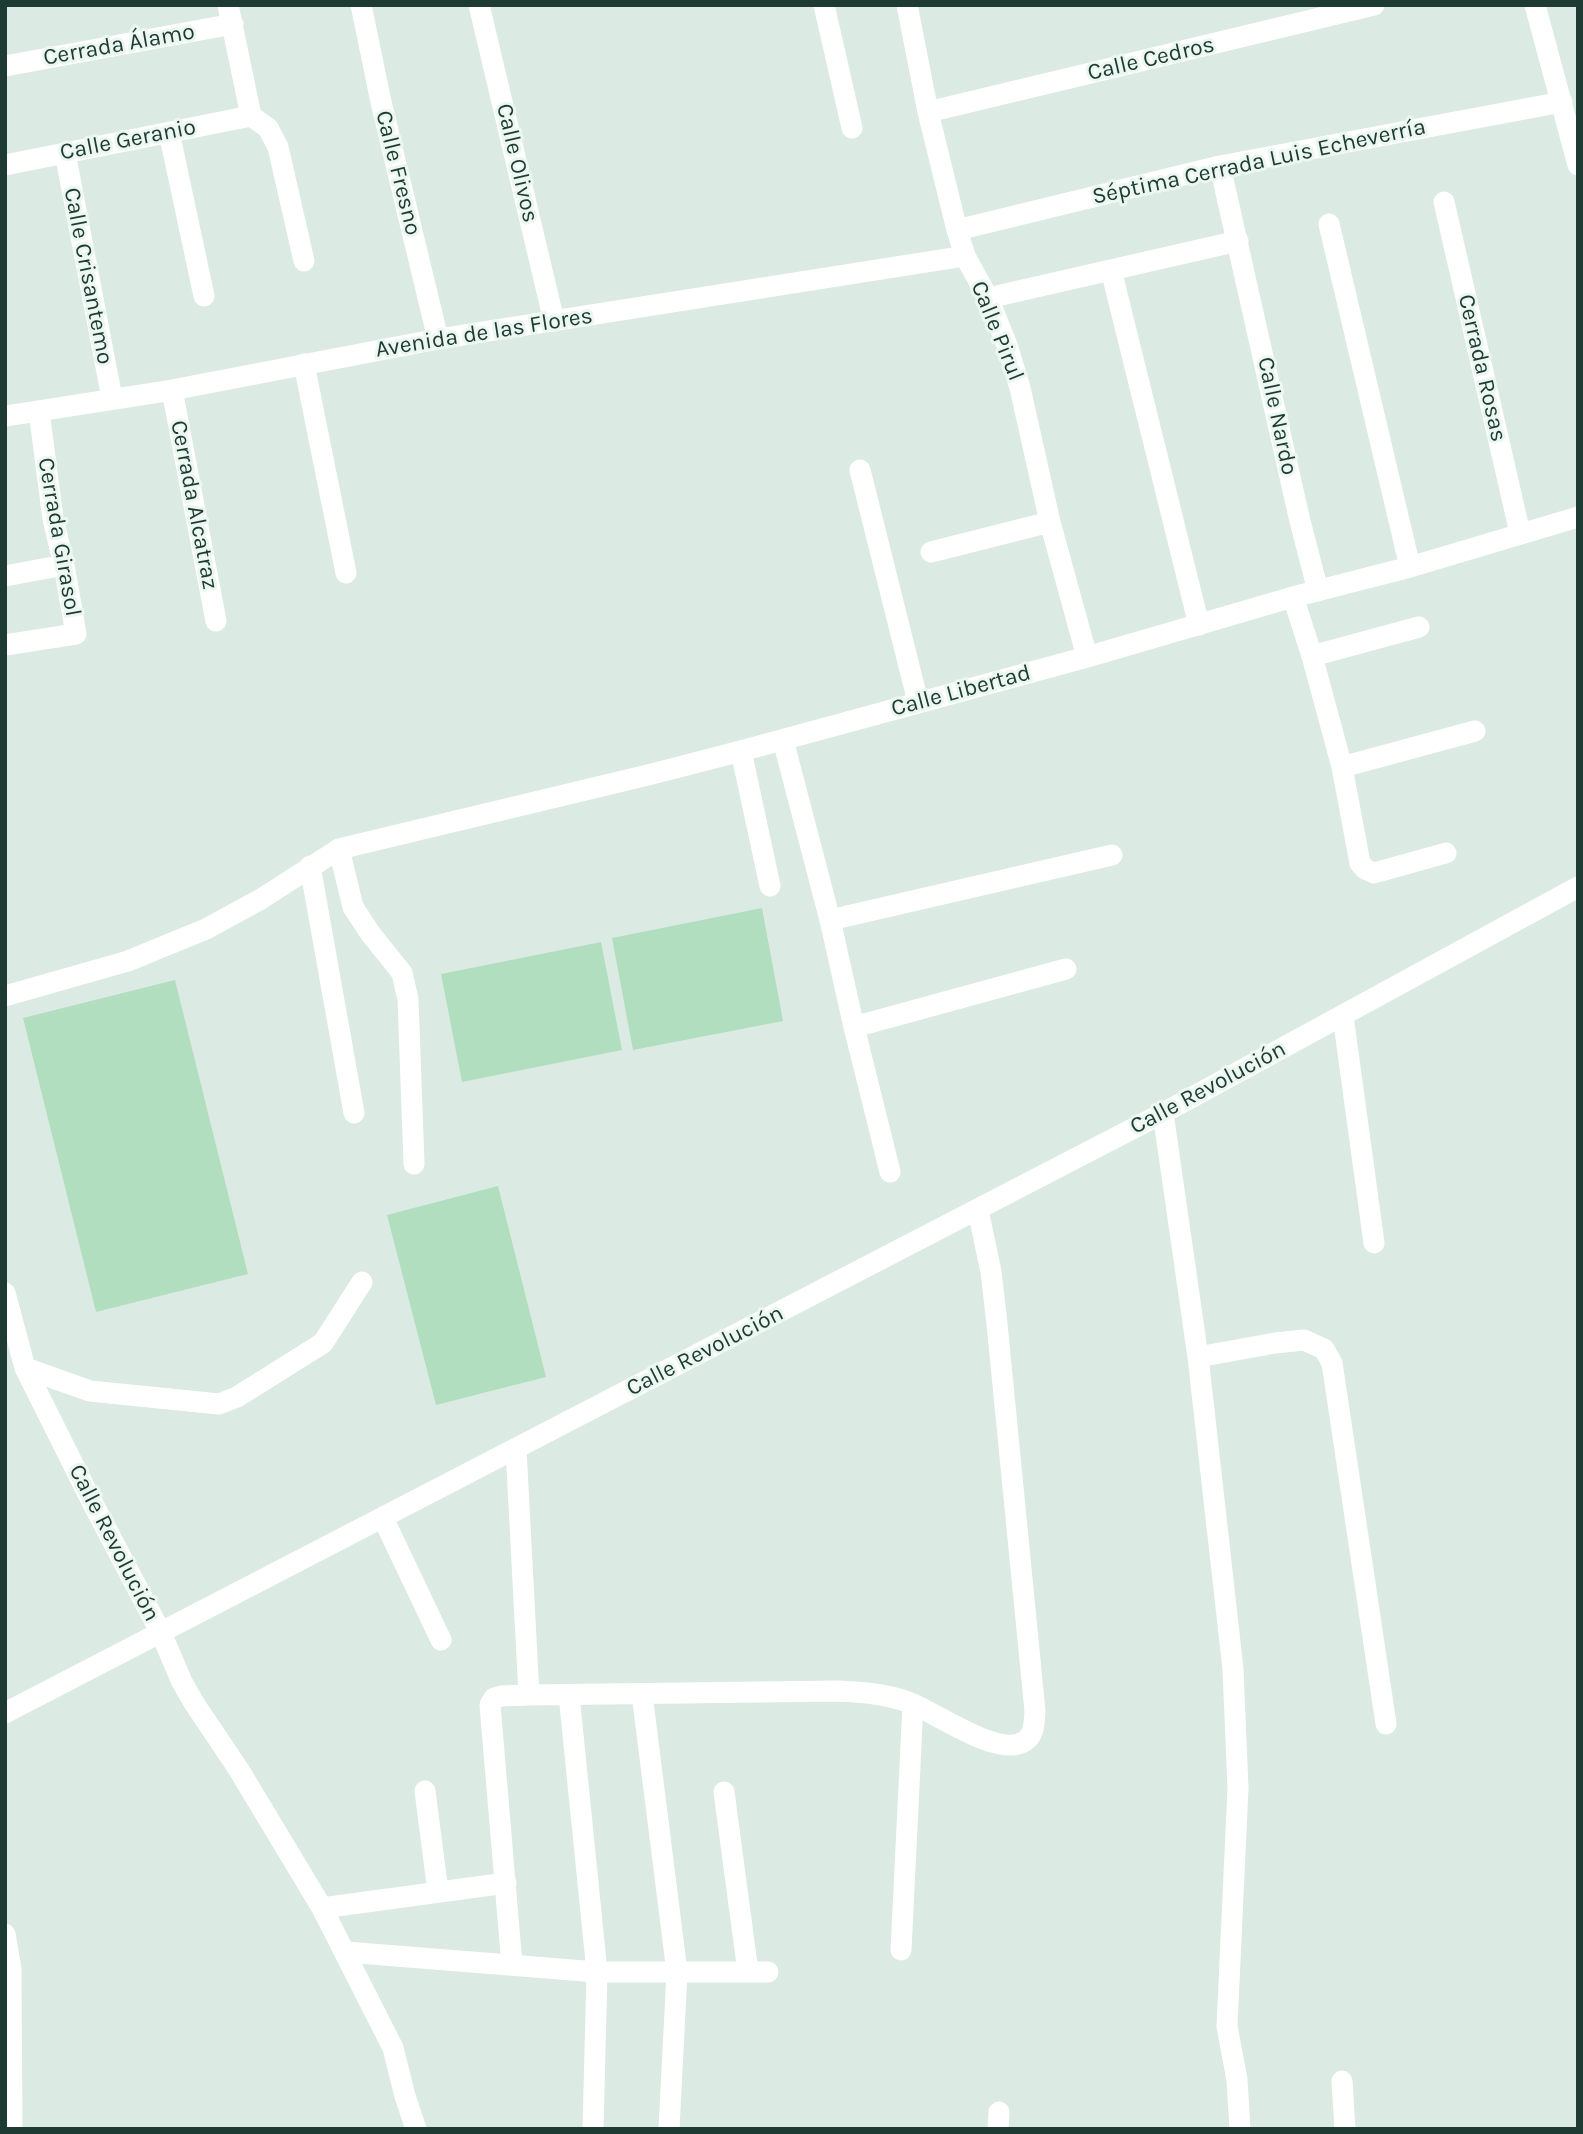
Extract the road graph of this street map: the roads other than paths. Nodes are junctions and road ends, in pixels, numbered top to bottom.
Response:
1 (361, 5) edge
2 (479, 5) edge
3 (824, 5) edge
4 (907, 5) edge
5 (1374, 5) edge
6 (1535, 5) edge
7 (230, 15) edge
8 (5, 66) edge
9 (1562, 102) junction
10 (928, 112) junction
11 (251, 116) junction
12 (852, 128) dead end
13 (169, 132) junction
14 (65, 153) junction
15 (5, 165) edge
16 (1578, 165) edge
17 (1220, 166) junction
18 (1444, 202) dead end
19 (1329, 223) dead end
20 (957, 230) junction
21 (1238, 241) junction
22 (965, 256) junction
23 (304, 261) dead end
24 (1111, 270) junction
25 (204, 296) dead end
26 (988, 298) junction
27 (554, 321) junction
28 (438, 339) junction
29 (304, 364) junction
30 (172, 390) junction
31 (111, 398) junction
32 (38, 411) junction
33 (5, 416) edge
34 (860, 470) dead end
35 (1578, 517) edge
36 (1050, 522) junction
37 (1520, 533) junction
38 (931, 552) dead end
39 (64, 565) junction
40 (1410, 567) junction
41 (346, 573) dead end
42 (5, 576) edge
43 (1318, 591) junction
44 (1293, 597) junction
45 (216, 621) dead end
46 (1199, 625) junction
47 (1419, 627) dead end
48 (5, 645) edge
49 (1312, 656) junction
50 (1087, 657) junction
51 (918, 702) junction
52 (1475, 731) dead end
53 (783, 740) junction
54 (741, 751) junction
55 (1342, 767) junction
56 (339, 849) junction
57 (1446, 853) dead end
58 (1112, 855) dead end
59 (310, 866) junction
60 (770, 886) dead end
61 (1578, 887) edge
62 (830, 920) junction
63 (1066, 969) dead end
64 (5, 996) edge
65 (1343, 1016) junction
66 (854, 1027) junction
67 (354, 1113) dead end
68 (1163, 1113) junction
69 (414, 1164) dead end
70 (890, 1172) dead end
71 (978, 1210) junction
72 (1374, 1243) dead end
73 (362, 1282) dead end
74 (5, 1293) edge
75 (1198, 1357) junction
76 (25, 1367) junction
77 (516, 1449) junction
78 (383, 1518) junction
79 (161, 1633) junction
80 (441, 1640) dead end
81 (642, 1694) junction
82 (530, 1695) junction
83 (569, 1695) junction
84 (913, 1704) junction
85 (5, 1713) edge
86 (1386, 1724) dead end
87 (425, 1791) dead end
88 (724, 1792) dead end
89 (506, 1883) junction
90 (438, 1892) junction
91 (322, 1908) junction
92 (5, 1934) edge
93 (901, 1950) dead end
94 (346, 1952) junction
95 (512, 1965) junction
96 (597, 1972) junction
97 (677, 1972) junction
98 (1342, 2081) dead end
99 (12, 2129) edge
100 (416, 2129) edge
101 (593, 2129) edge
102 (668, 2129) edge
103 (1240, 2129) edge
104 (1345, 2129) edge

1 - 28 street, Calle Fresno
2 - 27 street, Calle Olivos
3 - 12 street
4 - 10 street, Calle Pirul
5 - 10 street, Calle Cedros
6 - 9 street
7 - 8 street, Cerrada Álamo
7 - 11 street
9 - 16 street
9 - 17 street, Séptima Cerrada Luis Echeverría
10 - 20 street, Calle Pirul
11 - 13 street, Calle Geranio
11 - 23 street
13 - 14 street, Calle Geranio
13 - 25 street
14 - 15 street, Calle Geranio
14 - 31 street, Calle Crisantemo
17 - 20 street, Séptima Cerrada Luis Echeverría
17 - 21 street, Calle Nardo
18 - 37 street, Cerrada Rosas
19 - 40 street
20 - 22 street, Calle Pirul
21 - 24 street
21 - 43 street, Calle Nardo
22 - 26 street, Calle Pirul
22 - 27 street, Avenida de las Flores
24 - 26 street
24 - 46 street
26 - 36 street, Calle Pirul
27 - 28 street, Avenida de las Flores
28 - 29 street, Avenida de las Flores
29 - 30 street, Avenida de las Flores
29 - 41 street
30 - 31 street, Avenida de las Flores
30 - 45 street, Cerrada Alcatraz
31 - 32 street, Avenida de las Flores
32 - 33 street, Avenida de las Flores
32 - 39 street, Cerrada Girasol
34 - 51 street
35 - 37 street, Calle Libertad
36 - 38 street
36 - 50 street, Calle Pirul
37 - 40 street, Calle Libertad
39 - 42 street
39 - 48 street, Cerrada Girasol
40 - 43 street, Calle Libertad
43 - 44 street, Calle Libertad
44 - 46 street, Calle Libertad
44 - 49 street
46 - 50 street, Calle Libertad
47 - 49 street
49 - 55 street
50 - 51 street, Calle Libertad
51 - 53 street, Calle Libertad
52 - 55 street
53 - 54 street, Calle Libertad
53 - 62 street
54 - 56 street, Calle Libertad
54 - 60 street
55 - 57 street
56 - 59 street
56 - 69 street
58 - 62 street
59 - 64 street
59 - 67 street
61 - 65 street, Calle Revolución
62 - 66 street
63 - 66 street
65 - 68 street, Calle Revolución
65 - 72 street
66 - 70 street
68 - 71 street, Calle Revolución
68 - 75 street
71 - 77 street, Calle Revolución
71 - 84 street
73 - 76 street
74 - 76 street, Calle Revolución
75 - 86 street
75 - 103 street
76 - 79 street, Calle Revolución
77 - 78 street, Calle Revolución
77 - 82 street
78 - 79 street, Calle Revolución
78 - 80 street
79 - 85 street
79 - 91 street
81 - 83 street
81 - 84 street
81 - 97 street
82 - 83 street
82 - 89 street
83 - 96 street
84 - 93 street
87 - 90 street
88 - 97 street
89 - 90 street
89 - 95 street
90 - 91 street
91 - 94 street
92 - 99 street
94 - 95 street
94 - 100 street
95 - 96 street
96 - 97 street
96 - 101 street
97 - 102 street
98 - 104 street

